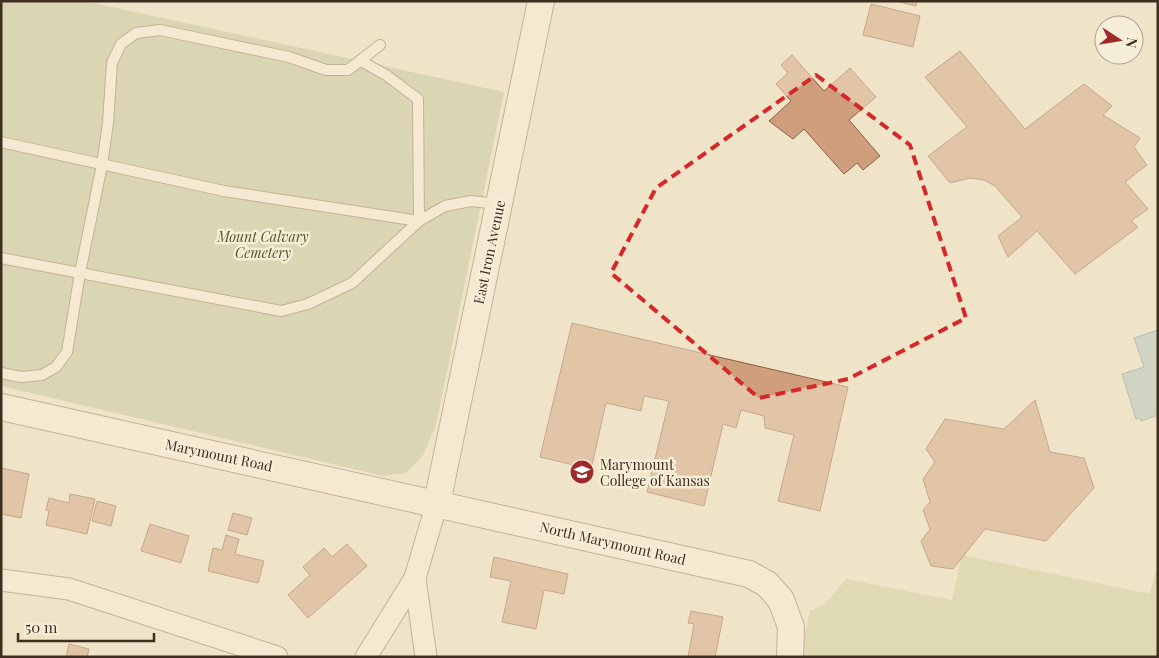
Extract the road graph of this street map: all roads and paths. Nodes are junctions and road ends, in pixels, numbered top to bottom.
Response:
1 (541, 1) edge
2 (380, 45) dead end
3 (361, 61) junction
4 (1, 142) edge
5 (102, 165) junction
6 (499, 204) junction
7 (419, 221) junction
8 (1, 258) edge
9 (80, 273) junction
10 (1, 373) edge
11 (1, 406) edge
12 (436, 503) junction
13 (415, 578) junction
14 (1, 580) edge
15 (277, 657) edge
16 (366, 657) edge
17 (426, 657) edge
18 (790, 657) edge

1 - 6 street, East Iron Avenue
2 - 3 lane
3 - 5 lane
3 - 7 lane
4 - 5 lane
5 - 7 lane
5 - 9 lane
6 - 7 lane
6 - 12 street, East Iron Avenue
7 - 9 lane
8 - 9 lane
9 - 10 lane
11 - 12 street, Marymount Road
12 - 13 street
12 - 18 street, North Marymount Road
13 - 16 street
13 - 17 street
14 - 15 street

